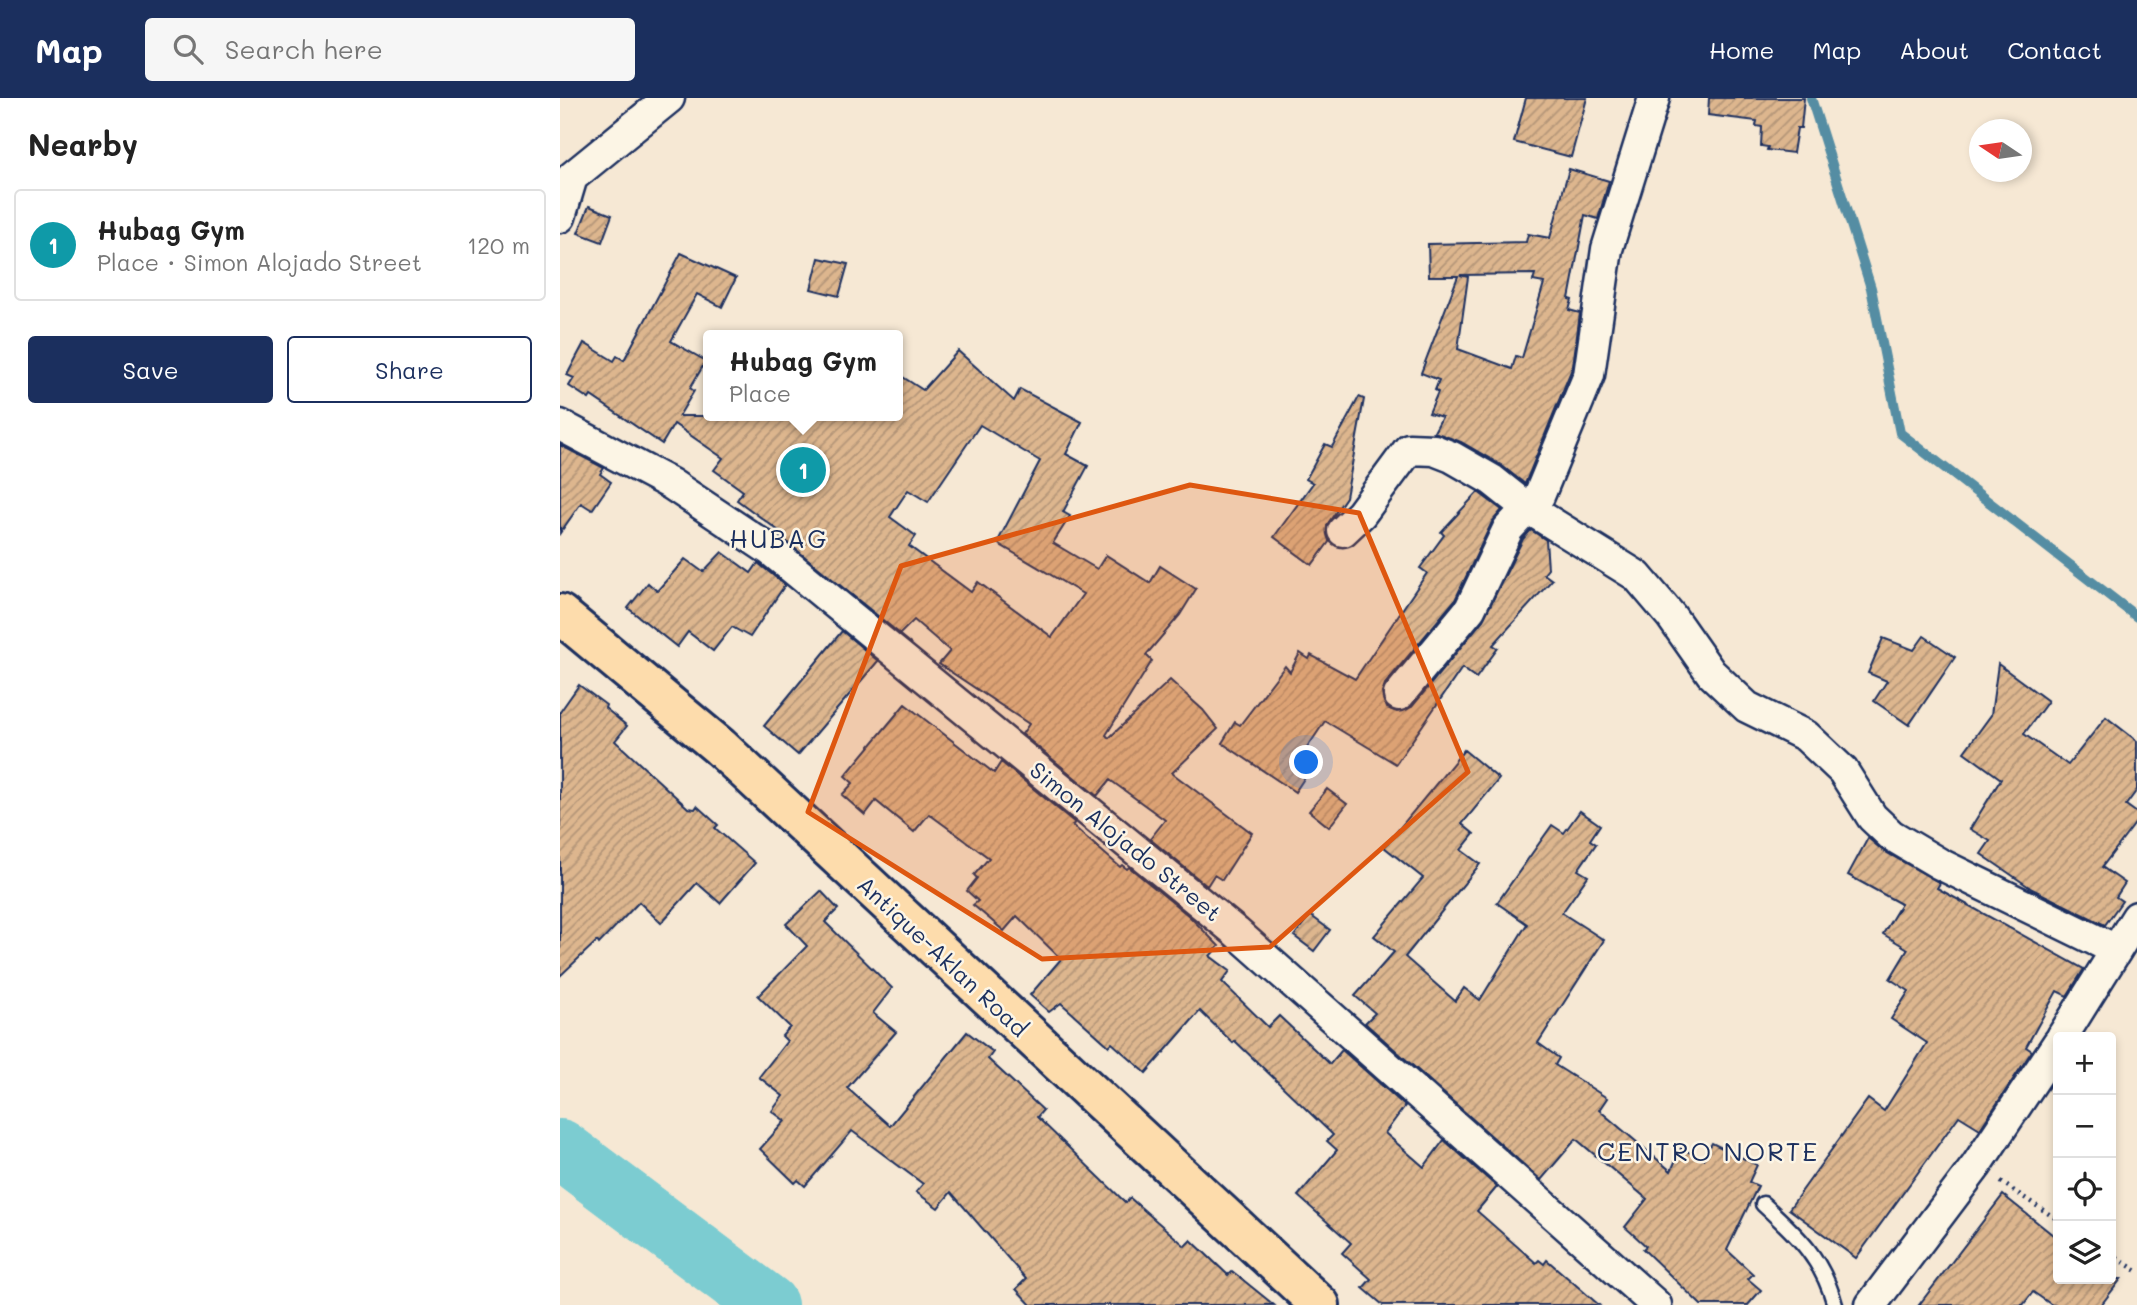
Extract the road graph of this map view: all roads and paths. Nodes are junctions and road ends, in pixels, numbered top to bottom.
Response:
1 (668, 98) edge
2 (1654, 98) edge
3 (560, 218) edge
4 (560, 425) edge
5 (1526, 507) junction
6 (1343, 531) dead end
7 (560, 614) edge
8 (1399, 695) dead end
9 (2137, 917) edge
10 (2116, 950) junction
11 (2065, 1032) edge
12 (2053, 1051) edge
13 (1976, 1166) junction
14 (1763, 1204) dead end
15 (2053, 1217) edge
16 (2116, 1257) edge
17 (2137, 1271) edge
18 (1320, 1305) edge
19 (1656, 1305) edge
20 (1835, 1305) edge
21 (1871, 1305) edge

1 - 3 street
2 - 5 street
4 - 19 street, Simon Alojado Street
5 - 6 street
5 - 8 street
5 - 10 street
7 - 18 main road, Antique-Aklan Road
9 - 10 street
10 - 11 street
12 - 13 street
13 - 15 path
13 - 21 street
14 - 20 lane
16 - 17 path

